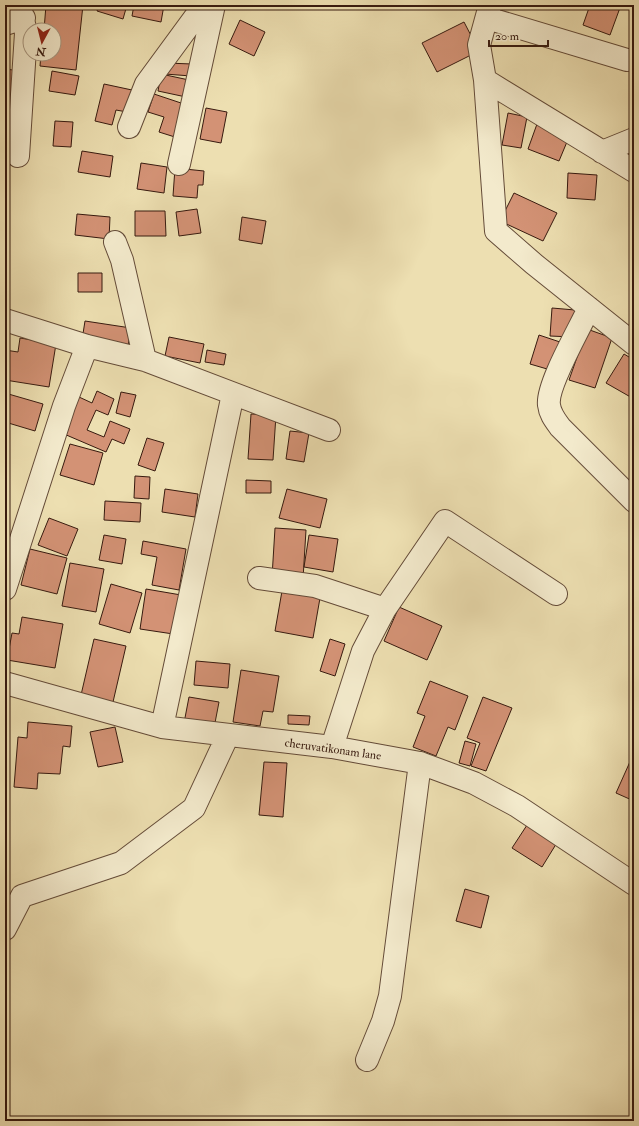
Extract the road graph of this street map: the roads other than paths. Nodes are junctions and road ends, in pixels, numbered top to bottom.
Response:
1 (204, 5) edge
2 (214, 5) edge
3 (488, 12) edge
4 (16, 16) edge
5 (627, 60) dead end
6 (485, 80) junction
7 (129, 127) dead end
8 (634, 139) edge
9 (602, 152) junction
10 (18, 156) dead end
11 (179, 164) dead end
12 (634, 171) edge
13 (115, 242) dead end
14 (590, 308) junction
15 (5, 320) edge
16 (634, 344) edge
17 (87, 346) junction
18 (145, 360) junction
19 (233, 394) junction
20 (329, 430) dead end
21 (634, 501) edge
22 (259, 578) dead end
23 (5, 589) edge
24 (556, 594) dead end
25 (385, 609) junction
26 (5, 683) edge
27 (162, 727) junction
28 (228, 735) junction
29 (332, 747) junction
30 (420, 763) junction
31 (634, 884) edge
32 (5, 929) edge
33 (368, 1060) dead end

1 - 7 street
2 - 11 street
3 - 5 street
3 - 6 street
4 - 10 street
6 - 9 street
6 - 14 street
8 - 9 street
9 - 12 street
13 - 18 street
14 - 16 street
14 - 21 street
15 - 17 street
17 - 18 street
17 - 23 street
18 - 19 street
19 - 20 street
19 - 27 street
22 - 25 street
24 - 25 street
25 - 29 street
26 - 27 street, cheruvatikonam lane
27 - 28 street, cheruvatikonam lane
28 - 29 street, cheruvatikonam lane
28 - 32 street
29 - 30 street, cheruvatikonam lane
30 - 31 street, cheruvatikonam lane
30 - 33 street

